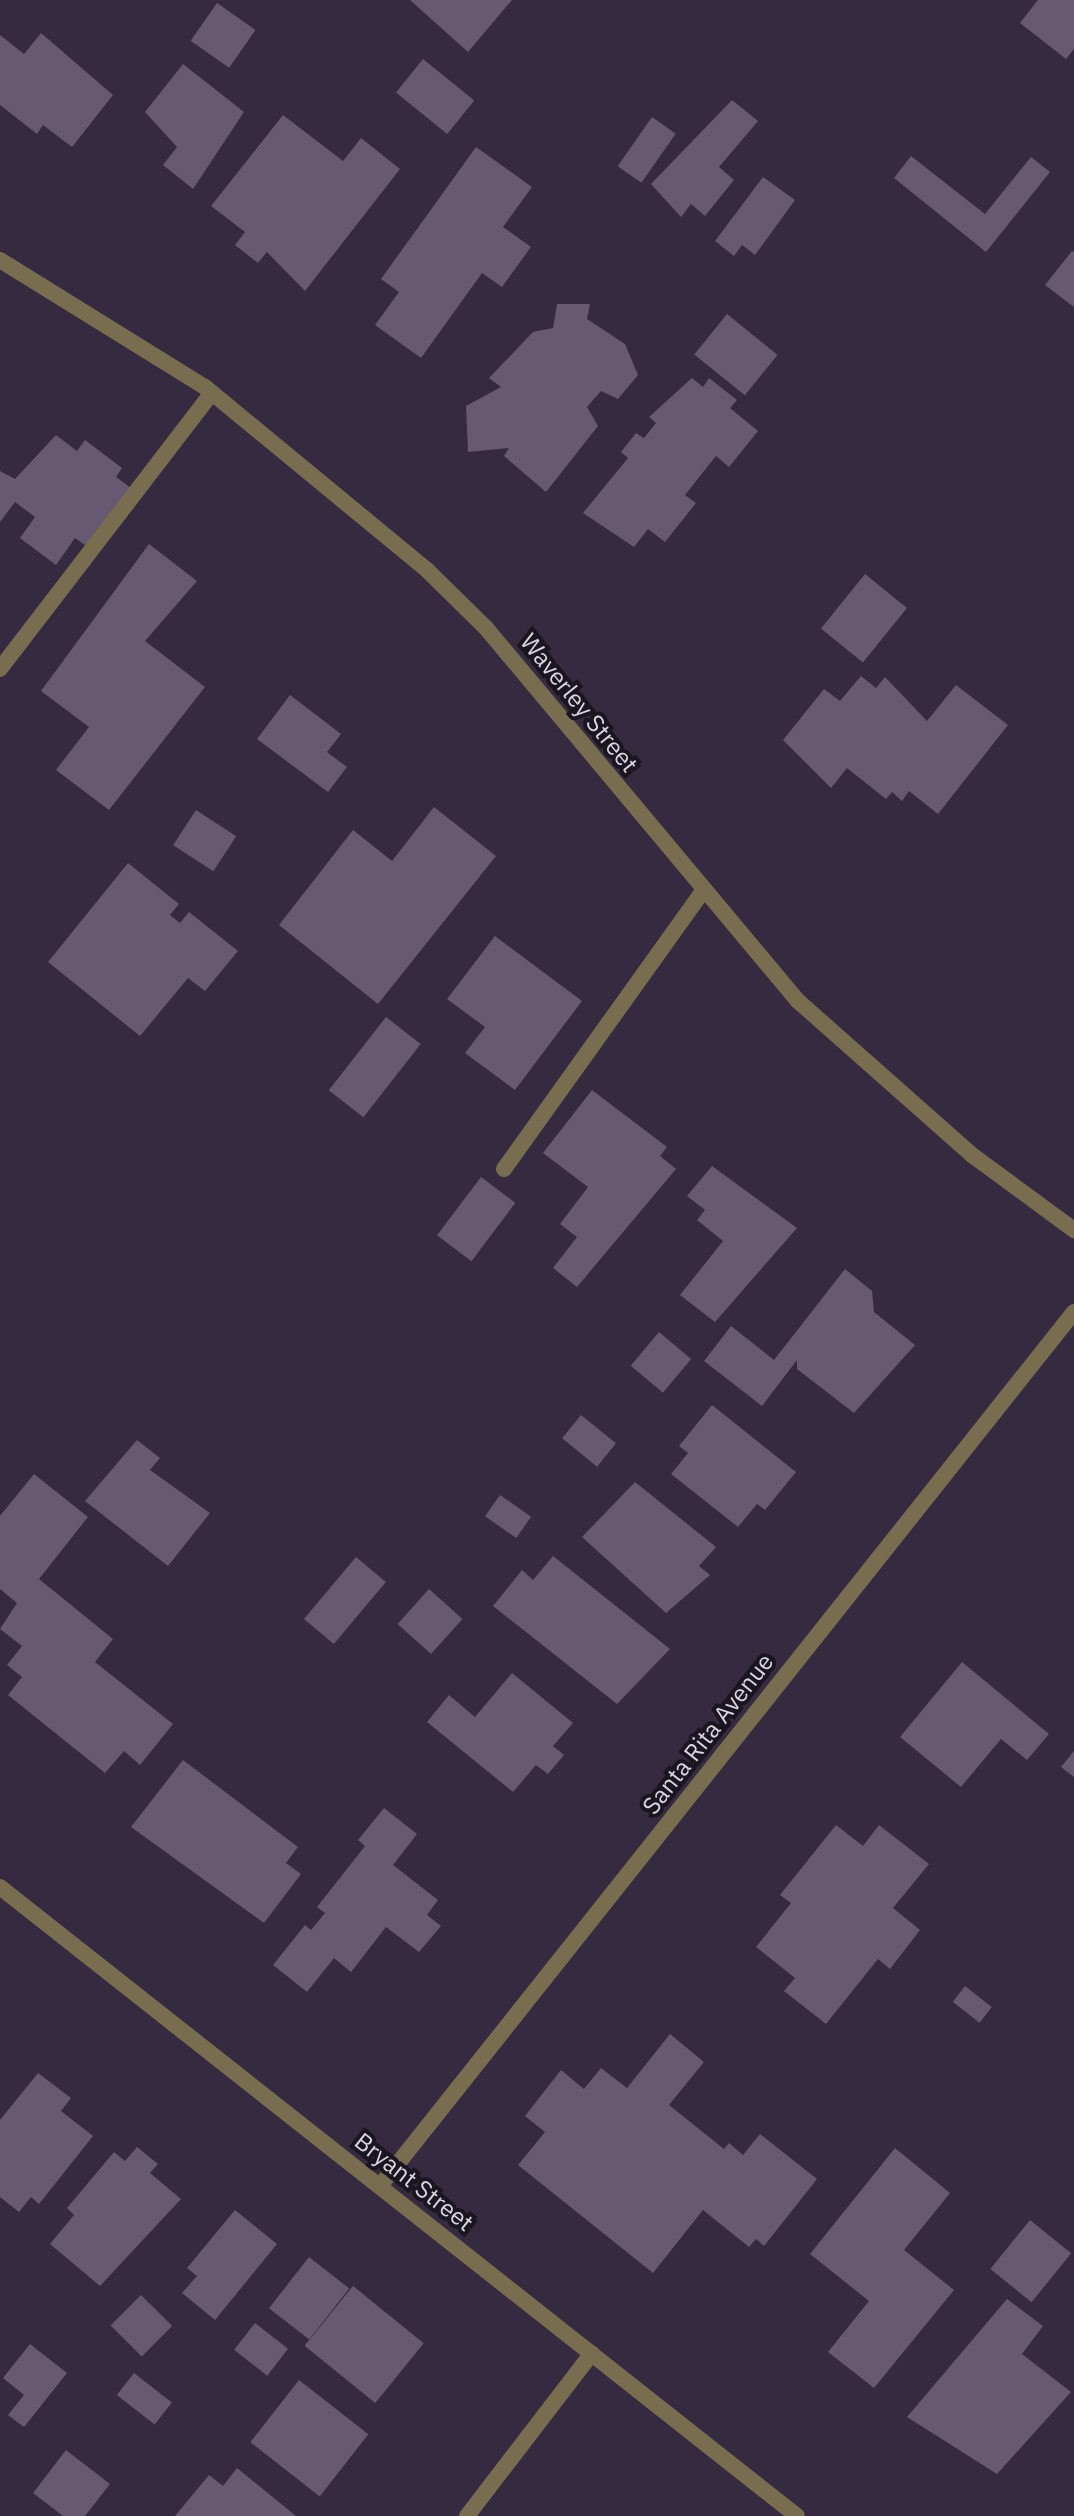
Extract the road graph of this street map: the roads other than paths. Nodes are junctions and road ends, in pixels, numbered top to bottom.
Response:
1 (0, 260) edge
2 (212, 393) junction
3 (0, 669) edge
4 (703, 891) junction
5 (504, 1169) dead end
6 (1074, 1230) edge
7 (1074, 1312) edge
8 (0, 1887) edge
9 (380, 2186) junction
10 (592, 2353) junction
11 (467, 2516) edge
12 (797, 2516) edge

1 - 2 street, Waverley Street
2 - 3 street
2 - 4 street, Waverley Street
4 - 5 street
4 - 6 street, Waverley Street
7 - 9 street, Santa Rita Avenue
8 - 9 street, Bryant Street
9 - 10 street, Bryant Street
10 - 11 street
10 - 12 street, Bryant Street

